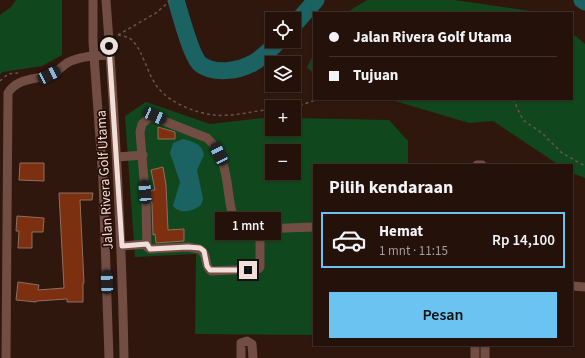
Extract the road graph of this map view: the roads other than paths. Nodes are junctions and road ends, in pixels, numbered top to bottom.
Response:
1 (93, 0) edge
2 (106, 0) edge
3 (109, 55) junction
4 (94, 56) junction
5 (143, 156) junction
6 (4, 157) edge
7 (118, 157) junction
8 (145, 192) dead end
9 (146, 203) dead end
10 (313, 227) edge
11 (260, 229) junction
12 (4, 240) edge
13 (147, 244) junction
14 (122, 246) junction
15 (573, 286) edge
16 (585, 287) edge
17 (475, 346) edge
18 (485, 346) edge
19 (6, 358) edge
20 (109, 358) edge
21 (124, 358) edge
22 (240, 358) edge
23 (253, 358) edge
24 (475, 358) edge
25 (485, 358) edge

1 - 4 street, Jalan Rivera Golf Utama
2 - 3 street, Jalan Rivera Golf Utama
3 - 4 street
3 - 7 street, Jalan Rivera Golf Utama
4 - 6 street
4 - 20 street, Jalan Rivera Golf Utama
5 - 7 street
5 - 8 street
5 - 11 street
6 - 12 street
7 - 14 street, Jalan Rivera Golf Utama
9 - 13 street
10 - 11 street
11 - 13 street
12 - 19 street
13 - 14 street
14 - 21 street, Jalan Rivera Golf Utama
15 - 16 street
17 - 24 street
18 - 25 street
22 - 23 street

